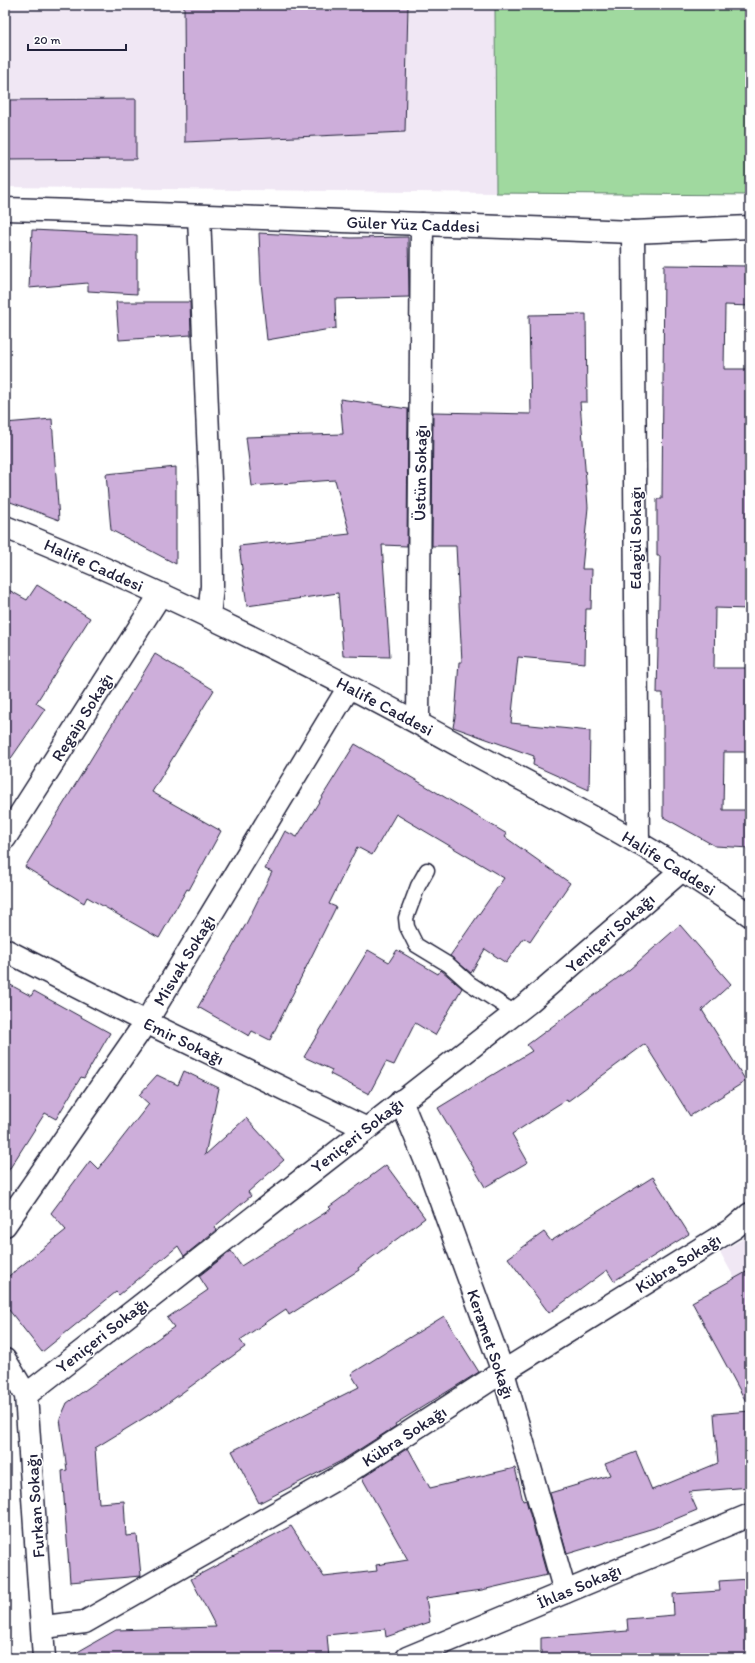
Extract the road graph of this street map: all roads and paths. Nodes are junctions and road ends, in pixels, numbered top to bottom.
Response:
1 (5, 209) edge
2 (198, 216) junction
3 (422, 224) junction
4 (750, 227) edge
5 (633, 232) junction
6 (5, 527) edge
7 (160, 595) junction
8 (208, 617) junction
9 (349, 687) junction
10 (418, 722) junction
11 (5, 838) edge
12 (638, 843) junction
13 (427, 870) dead end
14 (682, 870) junction
15 (750, 916) edge
16 (5, 950) edge
17 (515, 1013) junction
18 (146, 1022) junction
19 (401, 1101) junction
20 (365, 1128) junction
21 (750, 1214) edge
22 (5, 1225) edge
23 (5, 1360) edge
24 (503, 1372) junction
25 (26, 1395) junction
26 (750, 1514) edge
27 (565, 1592) junction
28 (44, 1627) junction
29 (450, 1649) edge
30 (44, 1658) edge
31 (407, 1658) edge

1 - 2 street, Güler Yüz Caddesi
2 - 3 street, Güler Yüz Caddesi
2 - 8 street
3 - 5 street, Güler Yüz Caddesi
3 - 10 street, Üstün Sokağı
4 - 5 street, Güler Yüz Caddesi
5 - 12 street, Edagül Sokağı
6 - 7 street, Halife Caddesi
7 - 8 street, Halife Caddesi
7 - 11 street, Regaip Sokağı
8 - 9 street, Halife Caddesi
9 - 10 street, Halife Caddesi
9 - 18 street, Misvak Sokağı
10 - 12 street, Halife Caddesi
12 - 14 street, Halife Caddesi
13 - 17 lane
14 - 15 street, Halife Caddesi
14 - 17 street, Yeniçeri Sokağı
16 - 18 street, Emir Sokağı
17 - 19 street, Yeniçeri Sokağı
18 - 20 street, Emir Sokağı
18 - 22 street, Misvak Sokağı
19 - 20 street, Yeniçeri Sokağı
19 - 24 street, Keramet Sokağı
20 - 25 street, Yeniçeri Sokağı
21 - 24 street, Kübra Sokağı
23 - 25 street, Furkan Sokağı
24 - 27 street, Keramet Sokağı
24 - 28 street, Kübra Sokağı
25 - 28 street, Furkan Sokağı
26 - 27 street, İhlas Sokağı
27 - 29 street, İhlas Sokağı
28 - 30 street, Furkan Sokağı
29 - 31 street, İhlas Sokağı

